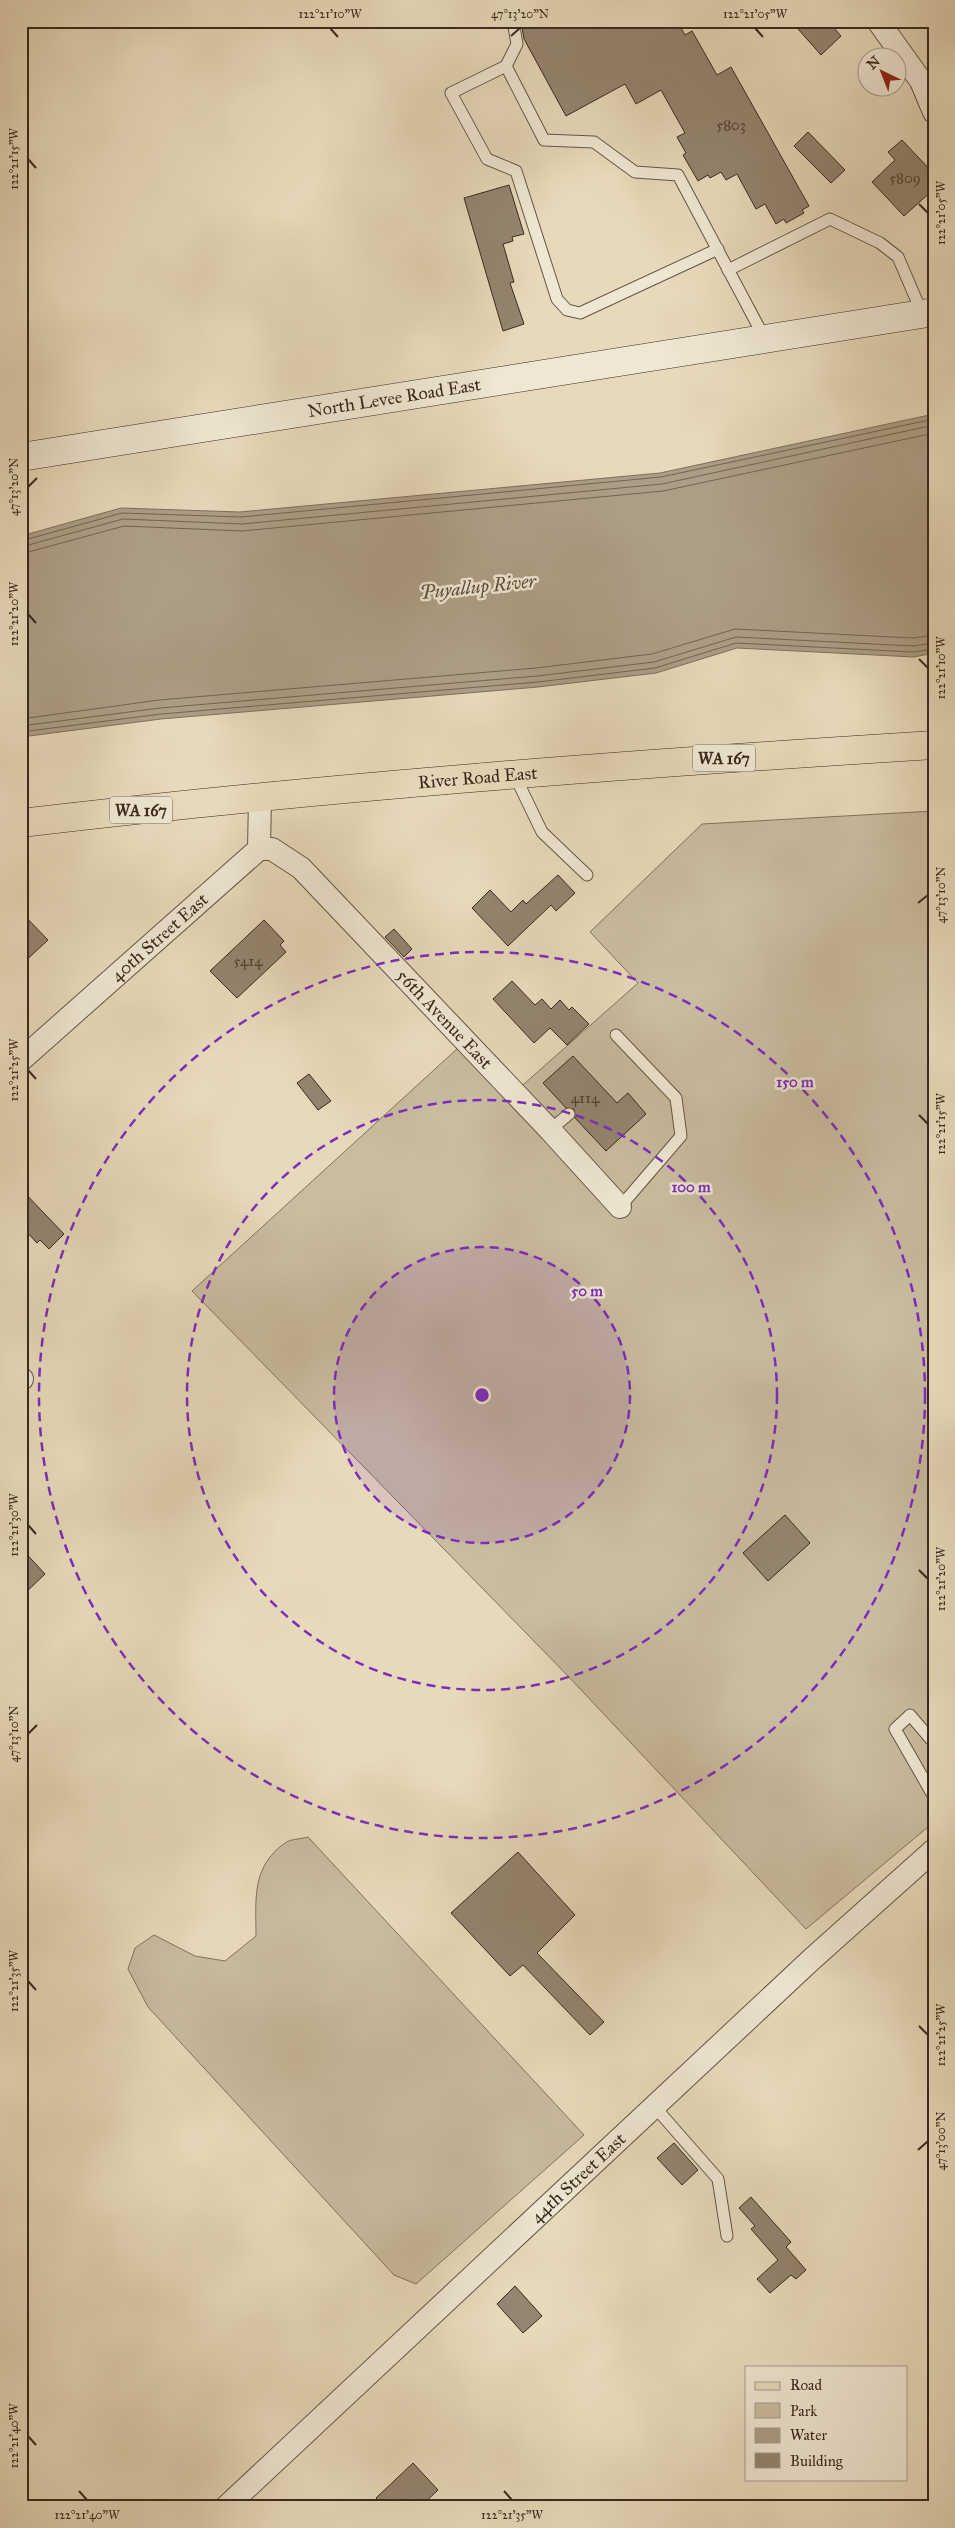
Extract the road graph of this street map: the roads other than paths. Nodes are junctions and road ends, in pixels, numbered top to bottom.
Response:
1 (513, 21) edge
2 (878, 21) edge
3 (506, 66) junction
4 (934, 112) edge
5 (718, 249) junction
6 (728, 270) junction
7 (928, 313) edge
8 (765, 339) junction
9 (21, 456) edge
10 (934, 744) edge
11 (515, 776) junction
12 (260, 798) junction
13 (21, 823) edge
14 (259, 849) junction
15 (587, 875) dead end
16 (616, 1035) dead end
17 (21, 1060) edge
18 (569, 1114) dead end
19 (550, 1130) junction
20 (620, 1207) joint
21 (934, 1743) edge
22 (934, 1797) edge
23 (934, 1850) edge
24 (654, 2106) junction
25 (727, 2236) dead end
26 (226, 2507) edge

1 - 3 lane
2 - 4 street
3 - 5 lane
3 - 5 lane
5 - 6 lane
6 - 7 lane
6 - 8 lane
7 - 8 street, North Levee Road East
8 - 9 street, North Levee Road East
10 - 11 main road, River Road East / WA 167
11 - 12 main road, River Road East / WA 167
11 - 15 lane
12 - 13 main road, River Road East / WA 167
12 - 14 street
14 - 17 street, 40th Street East
14 - 19 street, 56th Avenue East
16 - 20 lane
18 - 19 lane
19 - 20 street, 56th Avenue East
21 - 22 lane
23 - 24 street, 44th Street East
24 - 25 lane
24 - 26 street, 44th Street East

